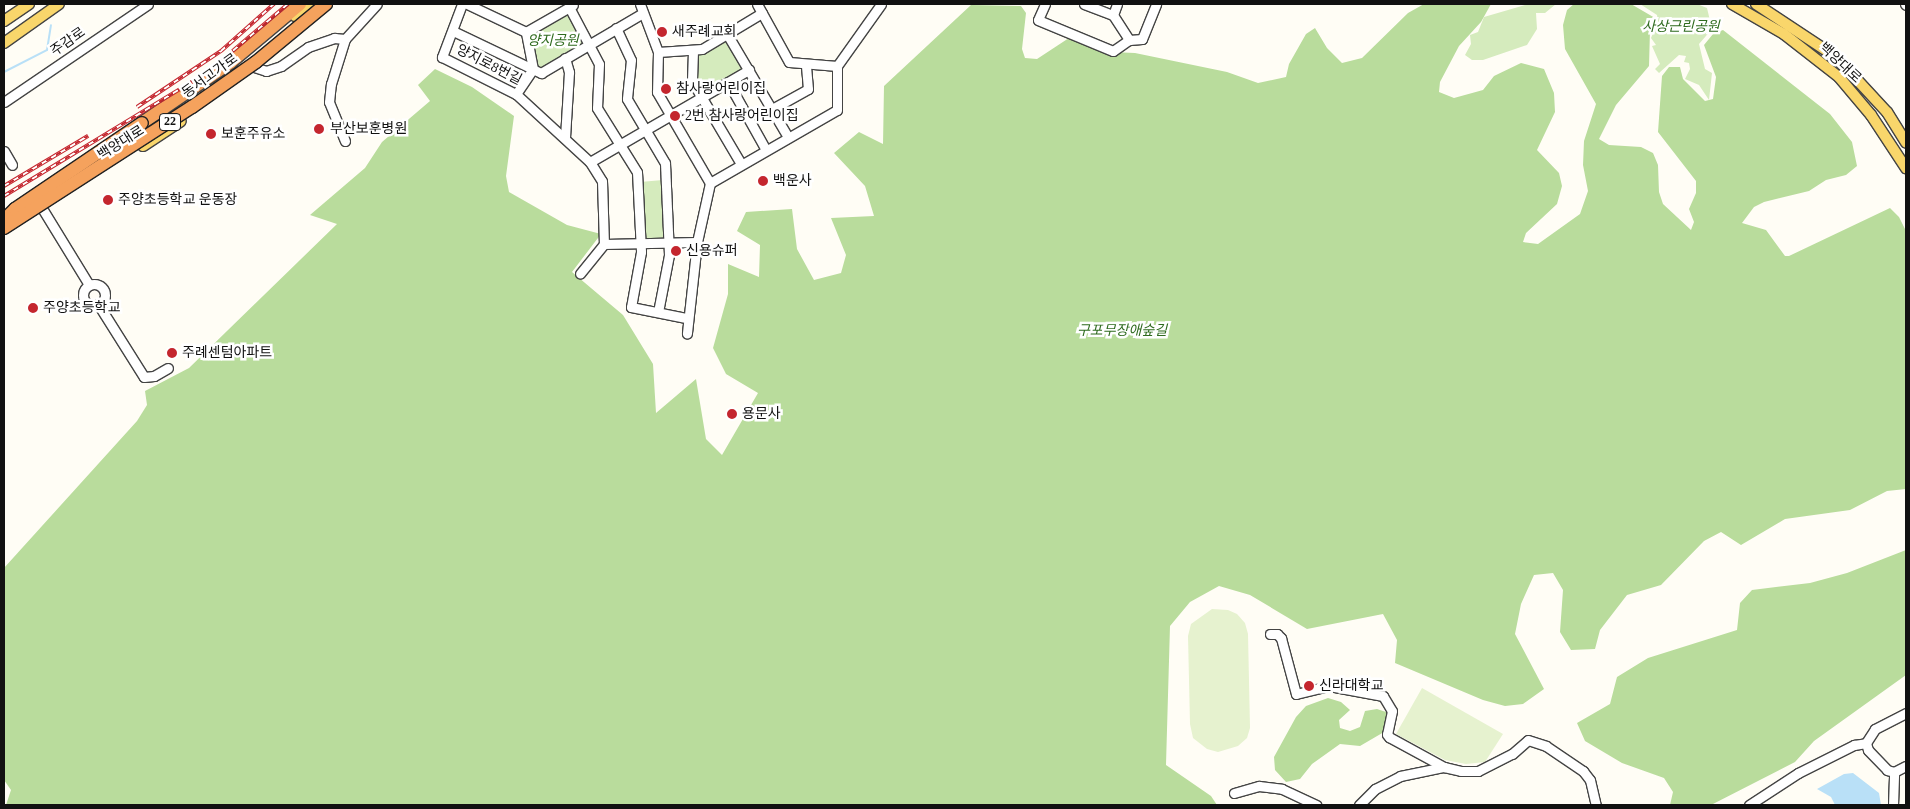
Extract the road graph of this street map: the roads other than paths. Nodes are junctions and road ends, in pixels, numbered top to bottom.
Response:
1 (29, 4) edge
2 (59, 4) edge
3 (148, 4) edge
4 (300, 4) edge
5 (310, 4) edge
6 (316, 4) edge
7 (328, 4) edge
8 (335, 4) edge
9 (377, 4) edge
10 (462, 4) edge
11 (466, 4) edge
12 (757, 4) edge
13 (881, 4) edge
14 (1045, 4) edge
15 (1084, 4) edge
16 (1117, 4) edge
17 (1156, 4) edge
18 (1732, 4) edge
19 (1756, 4) edge
20 (572, 5) edge
21 (642, 8) edge
22 (762, 13) junction
23 (1113, 16) junction
24 (4, 22) edge
25 (616, 28) junction
26 (452, 31) junction
27 (526, 32) junction
28 (727, 34) junction
29 (345, 39) junction
30 (1130, 40) junction
31 (4, 43) edge
32 (589, 43) junction
33 (658, 52) junction
34 (693, 52) junction
35 (565, 58) junction
36 (806, 65) junction
37 (837, 66) junction
38 (254, 67) junction
39 (533, 69) junction
40 (749, 70) junction
41 (728, 82) junction
42 (516, 94) junction
43 (702, 98) junction
44 (4, 102) edge
45 (772, 109) junction
46 (670, 116) junction
47 (644, 131) junction
48 (788, 137) junction
49 (565, 138) junction
50 (346, 140) dead end
51 (1906, 142) edge
52 (618, 146) junction
53 (766, 150) junction
54 (4, 151) edge
55 (590, 162) junction
56 (741, 164) junction
57 (12, 166) dead end
58 (1906, 168) edge
59 (710, 183) junction
60 (72, 186) junction
61 (34, 195) junction
62 (42, 208) junction
63 (4, 214) edge
64 (4, 221) edge
65 (4, 230) edge
66 (668, 242) junction
67 (697, 242) junction
68 (604, 244) junction
69 (639, 244) junction
70 (580, 274) dead end
71 (89, 285) junction
72 (98, 304) junction
73 (658, 312) junction
74 (686, 318) junction
75 (687, 332) dead end
76 (168, 368) dead end
77 (1270, 634) dead end
78 (1906, 713) edge
79 (1866, 743) junction
80 (1906, 766) edge
81 (1444, 767) junction
82 (1894, 772) junction
83 (1234, 793) dead end
84 (1316, 805) edge
85 (1358, 805) edge
86 (1596, 805) edge
87 (1749, 805) edge
88 (1893, 805) edge

1 - 24 main road
2 - 31 main road
3 - 44 street, 주감로
4 - 64 highway, bridge
5 - 61 main road, 백양대로
6 - 64 highway, 동서고가로 / 22, bridge
7 - 38 main road, 백양대로
7 - 60 highway, 동서고가로 / 22, bridge
8 - 60 highway
9 - 29 street
10 - 26 street, 양지로8번길
11 - 27 street
12 - 22 street
13 - 37 street
14 - 30 street
15 - 23 street
16 - 23 street
17 - 30 street
18 - 58 main road, 백양대로
19 - 51 main road, 백양대로
20 - 27 street
20 - 32 street
21 - 25 street, 양지로8번길
21 - 33 street
22 - 28 street
22 - 36 street
23 - 30 street
25 - 32 street, 양지로8번길
25 - 47 street
26 - 39 street, 양지로8번길
26 - 42 street, 양지로8번길
27 - 39 street
28 - 34 street
28 - 40 street
29 - 38 street
29 - 50 street
32 - 35 street, 양지로8번길
32 - 52 street
33 - 34 street
33 - 46 street
34 - 43 street
35 - 39 street, 양지로8번길
35 - 49 street
36 - 37 street
36 - 45 street
37 - 48 street
38 - 62 main road, 백양대로
39 - 42 street
40 - 41 street
40 - 45 street
41 - 43 street
41 - 53 street
42 - 49 street, 양지로8번길
43 - 46 street
43 - 56 street
45 - 48 street
46 - 47 street
46 - 59 street
47 - 52 street
47 - 66 street
48 - 53 street
49 - 55 street, 양지로8번길
52 - 55 street
52 - 69 street
53 - 56 street
54 - 57 street
55 - 68 street, 양지로8번길
56 - 59 street
59 - 67 street
60 - 65 highway, 동서고가로 / 22, bridge
61 - 62 street
61 - 63 main road, 백양대로
62 - 65 main road, 백양대로
62 - 71 street
66 - 67 street
66 - 69 street
66 - 73 street
67 - 74 street
68 - 69 street
68 - 70 street
69 - 73 street
71 - 72 street
71 - 72 street
72 - 76 street
73 - 74 street
74 - 75 street
77 - 81 street
78 - 79 street
79 - 82 street
79 - 87 street
80 - 82 street
81 - 85 street
81 - 86 street
82 - 88 street
83 - 84 street

